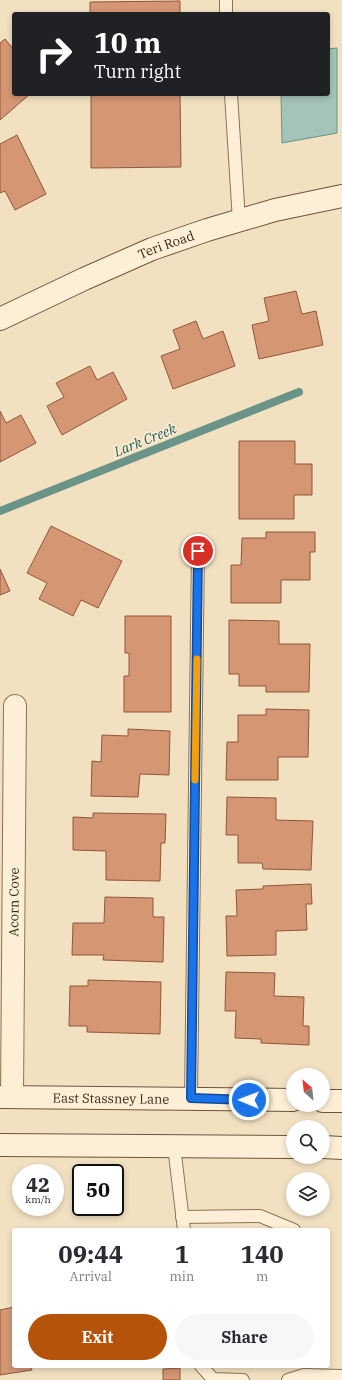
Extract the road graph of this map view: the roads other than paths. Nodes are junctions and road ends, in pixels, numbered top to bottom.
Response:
1 (226, 0) edge
2 (226, 12) edge
3 (231, 96) edge
4 (342, 196) edge
5 (239, 221) junction
6 (0, 319) edge
7 (198, 551) dead end
8 (15, 706) dead end
9 (6, 1097) edge
10 (191, 1098) junction
11 (286, 1100) edge
12 (330, 1101) edge
13 (342, 1101) edge
14 (0, 1145) edge
15 (174, 1146) junction
16 (286, 1147) edge
17 (330, 1147) edge
18 (342, 1148) edge
19 (182, 1217) junction
20 (184, 1228) edge
21 (289, 1228) edge
22 (203, 1368) edge
23 (304, 1370) edge
24 (342, 1376) edge
25 (243, 1380) edge
26 (288, 1380) edge

1 - 2 lane
3 - 5 lane
4 - 5 street, Teri Road
5 - 6 street, Teri Road
7 - 10 lane
8 - 9 street, Acorn Cove
9 - 10 street, East Stassney Lane
10 - 11 street, East Stassney Lane
12 - 13 street
14 - 15 street
15 - 16 street
15 - 19 lane
17 - 18 street
19 - 20 lane
19 - 21 lane
22 - 25 lane
23 - 24 lane
23 - 26 lane

